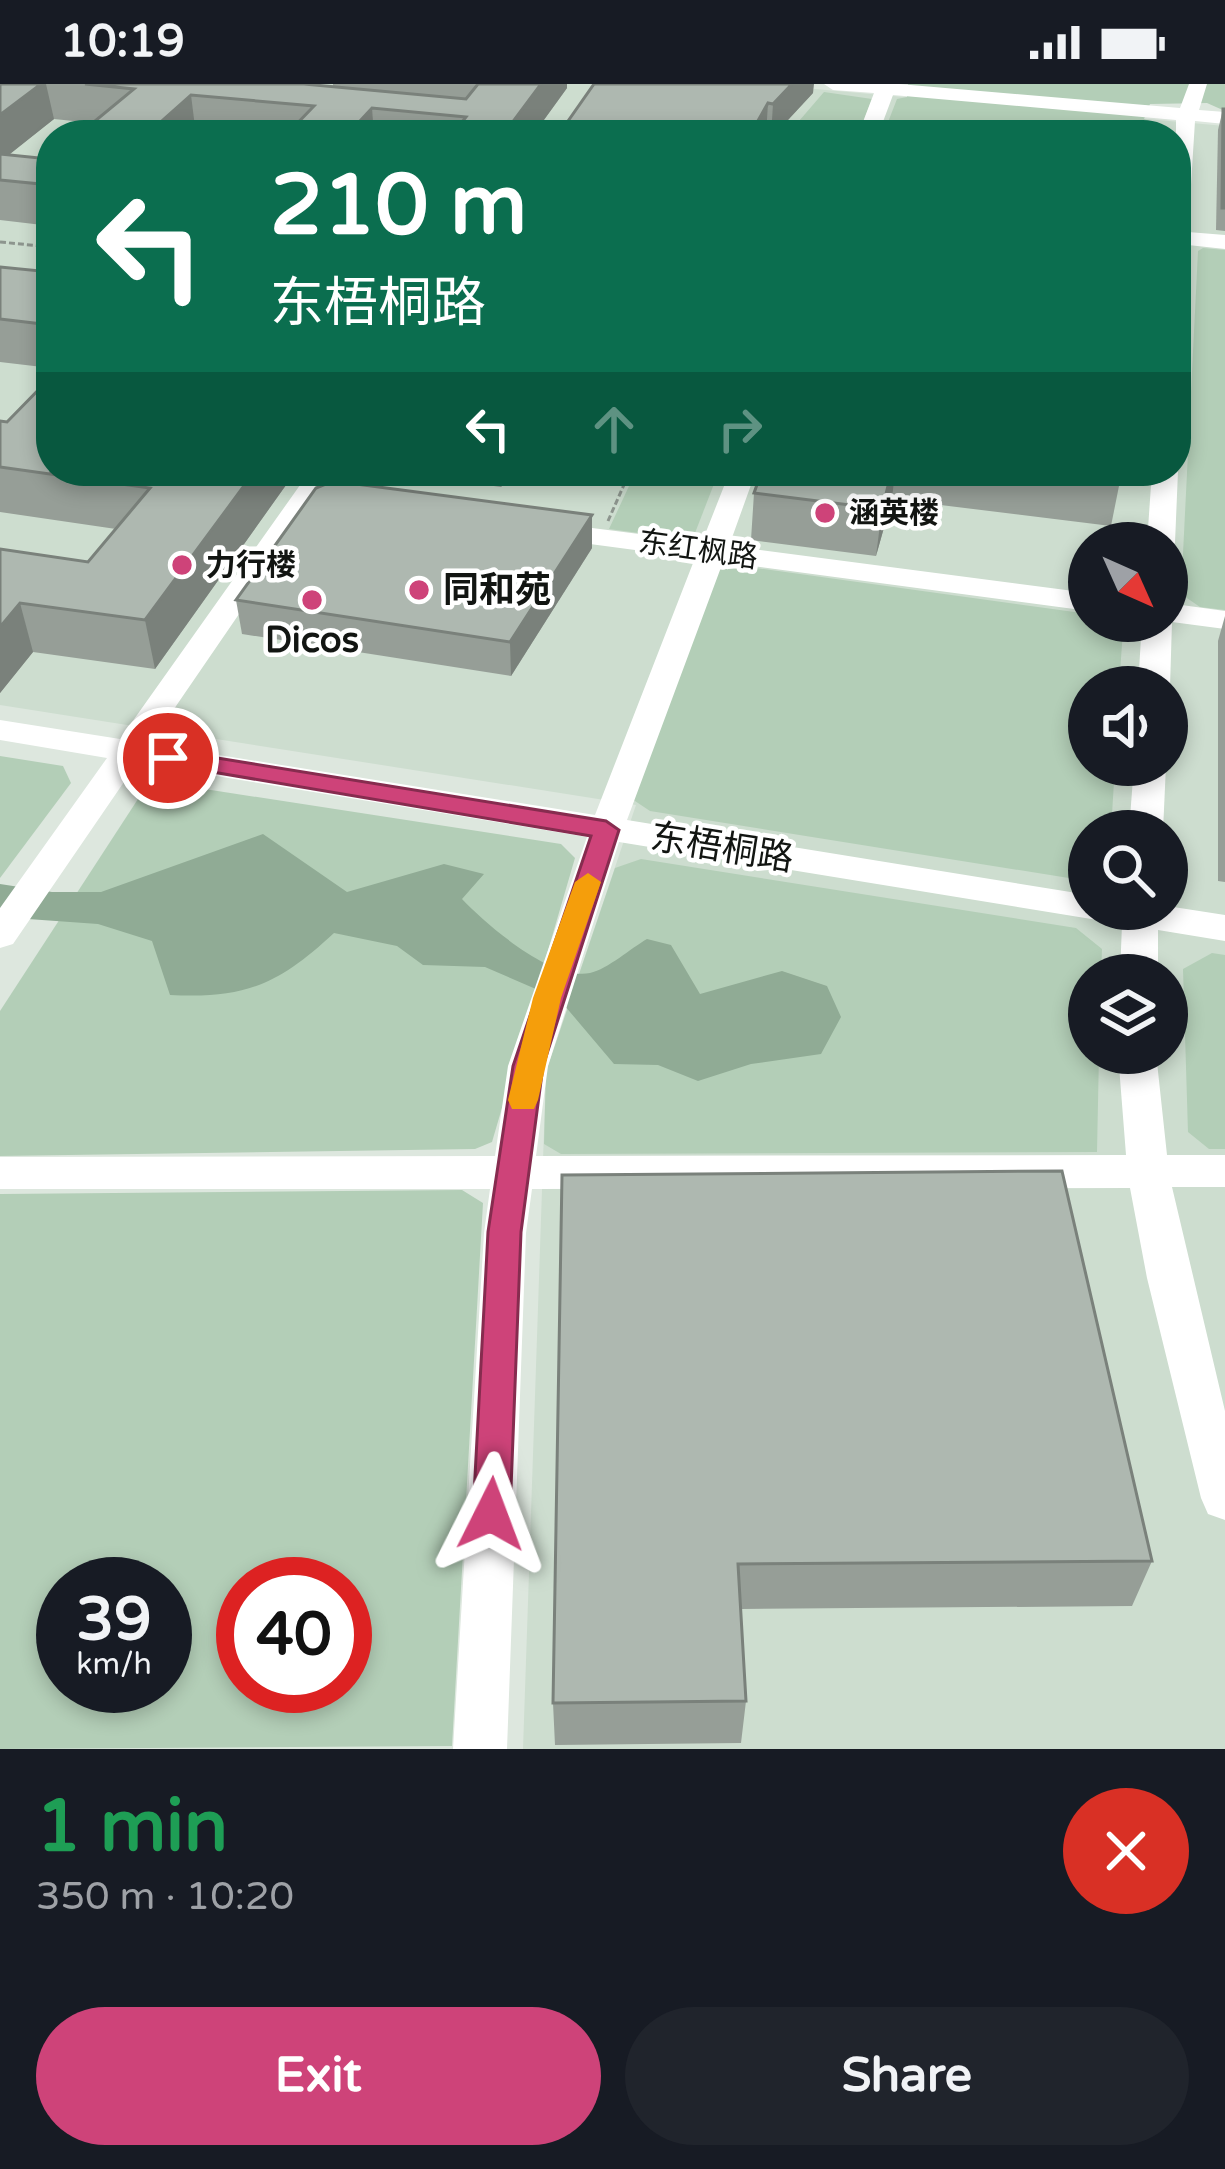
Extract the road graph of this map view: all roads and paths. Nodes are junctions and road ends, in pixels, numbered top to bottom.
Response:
1 (833, 84) edge
2 (1198, 84) edge
3 (886, 86) edge
4 (1225, 118) edge
5 (874, 120) edge
6 (1175, 120) edge
7 (1184, 120) edge
8 (1191, 120) edge
9 (1191, 238) edge
10 (0, 242) edge
11 (1225, 242) edge
12 (36, 246) edge
13 (314, 486) edge
14 (318, 486) edge
15 (623, 486) edge
16 (737, 486) edge
17 (1164, 486) edge
18 (348, 503) edge
19 (1162, 522) edge
20 (509, 525) edge
21 (601, 537) junction
22 (713, 552) junction
23 (1068, 599) edge
24 (1188, 615) edge
25 (1225, 620) edge
26 (0, 730) edge
27 (130, 751) junction
28 (606, 830) junction
29 (1068, 904) edge
30 (1188, 921) edge
31 (1225, 928) edge
32 (0, 935) edge
33 (1139, 1074) edge
34 (513, 1171) junction
35 (1146, 1172) junction
36 (1225, 1172) edge
37 (0, 1174) edge
38 (1225, 1498) edge
39 (480, 1749) edge

1 - 3 street
2 - 7 street
3 - 5 street
3 - 6 street
4 - 8 street
9 - 11 street
10 - 12 path
13 - 27 street
14 - 18 street
15 - 21 path
16 - 22 street
17 - 19 street
20 - 21 street, 东红枫路
21 - 22 street, 东红枫路
22 - 23 street, 东红枫路
22 - 28 street
24 - 25 street
26 - 27 street, 东梧桐路
27 - 28 street, 东梧桐路
27 - 32 street
28 - 29 street, 东梧桐路
28 - 34 street
30 - 31 street
33 - 35 street
34 - 35 street
34 - 37 street
34 - 39 street
35 - 36 street
35 - 38 street

